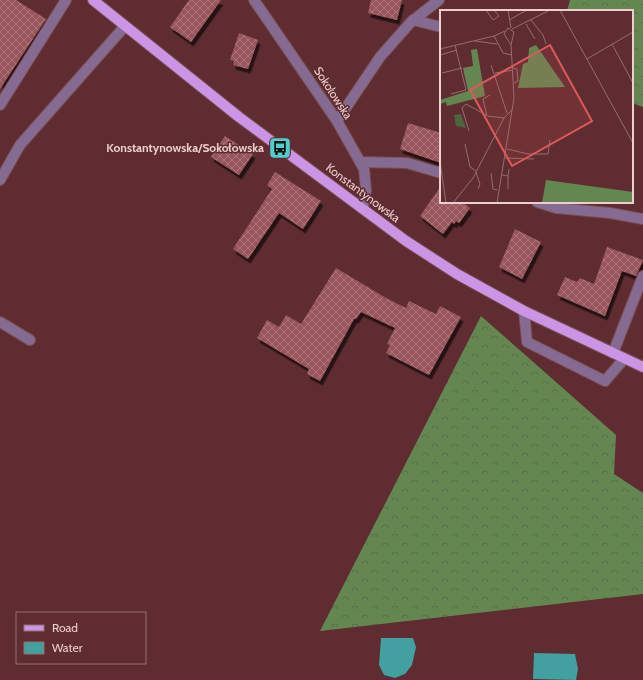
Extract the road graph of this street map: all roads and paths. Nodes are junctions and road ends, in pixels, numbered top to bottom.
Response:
1 (66, 0) edge
2 (93, 0) edge
3 (254, 0) edge
4 (439, 0) edge
5 (413, 20) junction
6 (125, 26) junction
7 (440, 27) edge
8 (0, 105) edge
9 (336, 122) junction
10 (360, 162) junction
11 (440, 173) edge
12 (0, 180) edge
13 (540, 203) edge
14 (363, 209) junction
15 (643, 219) edge
16 (643, 276) edge
17 (524, 311) junction
18 (0, 322) edge
19 (30, 340) dead end
20 (613, 353) junction
21 (624, 359) junction
22 (643, 367) edge

1 - 8 street
2 - 6 main road, Konstantynowska
3 - 9 street, Sokołowska
4 - 5 street
5 - 7 street
5 - 9 street
6 - 12 street
6 - 14 main road, Konstantynowska
9 - 10 street, Sokołowska
10 - 11 street
10 - 14 street, Sokołowska
13 - 15 street
14 - 17 main road, Konstantynowska
16 - 20 street
17 - 20 main road, Konstantynowska
17 - 21 street
18 - 19 street
20 - 21 main road, Konstantynowska
21 - 22 main road, Konstantynowska

